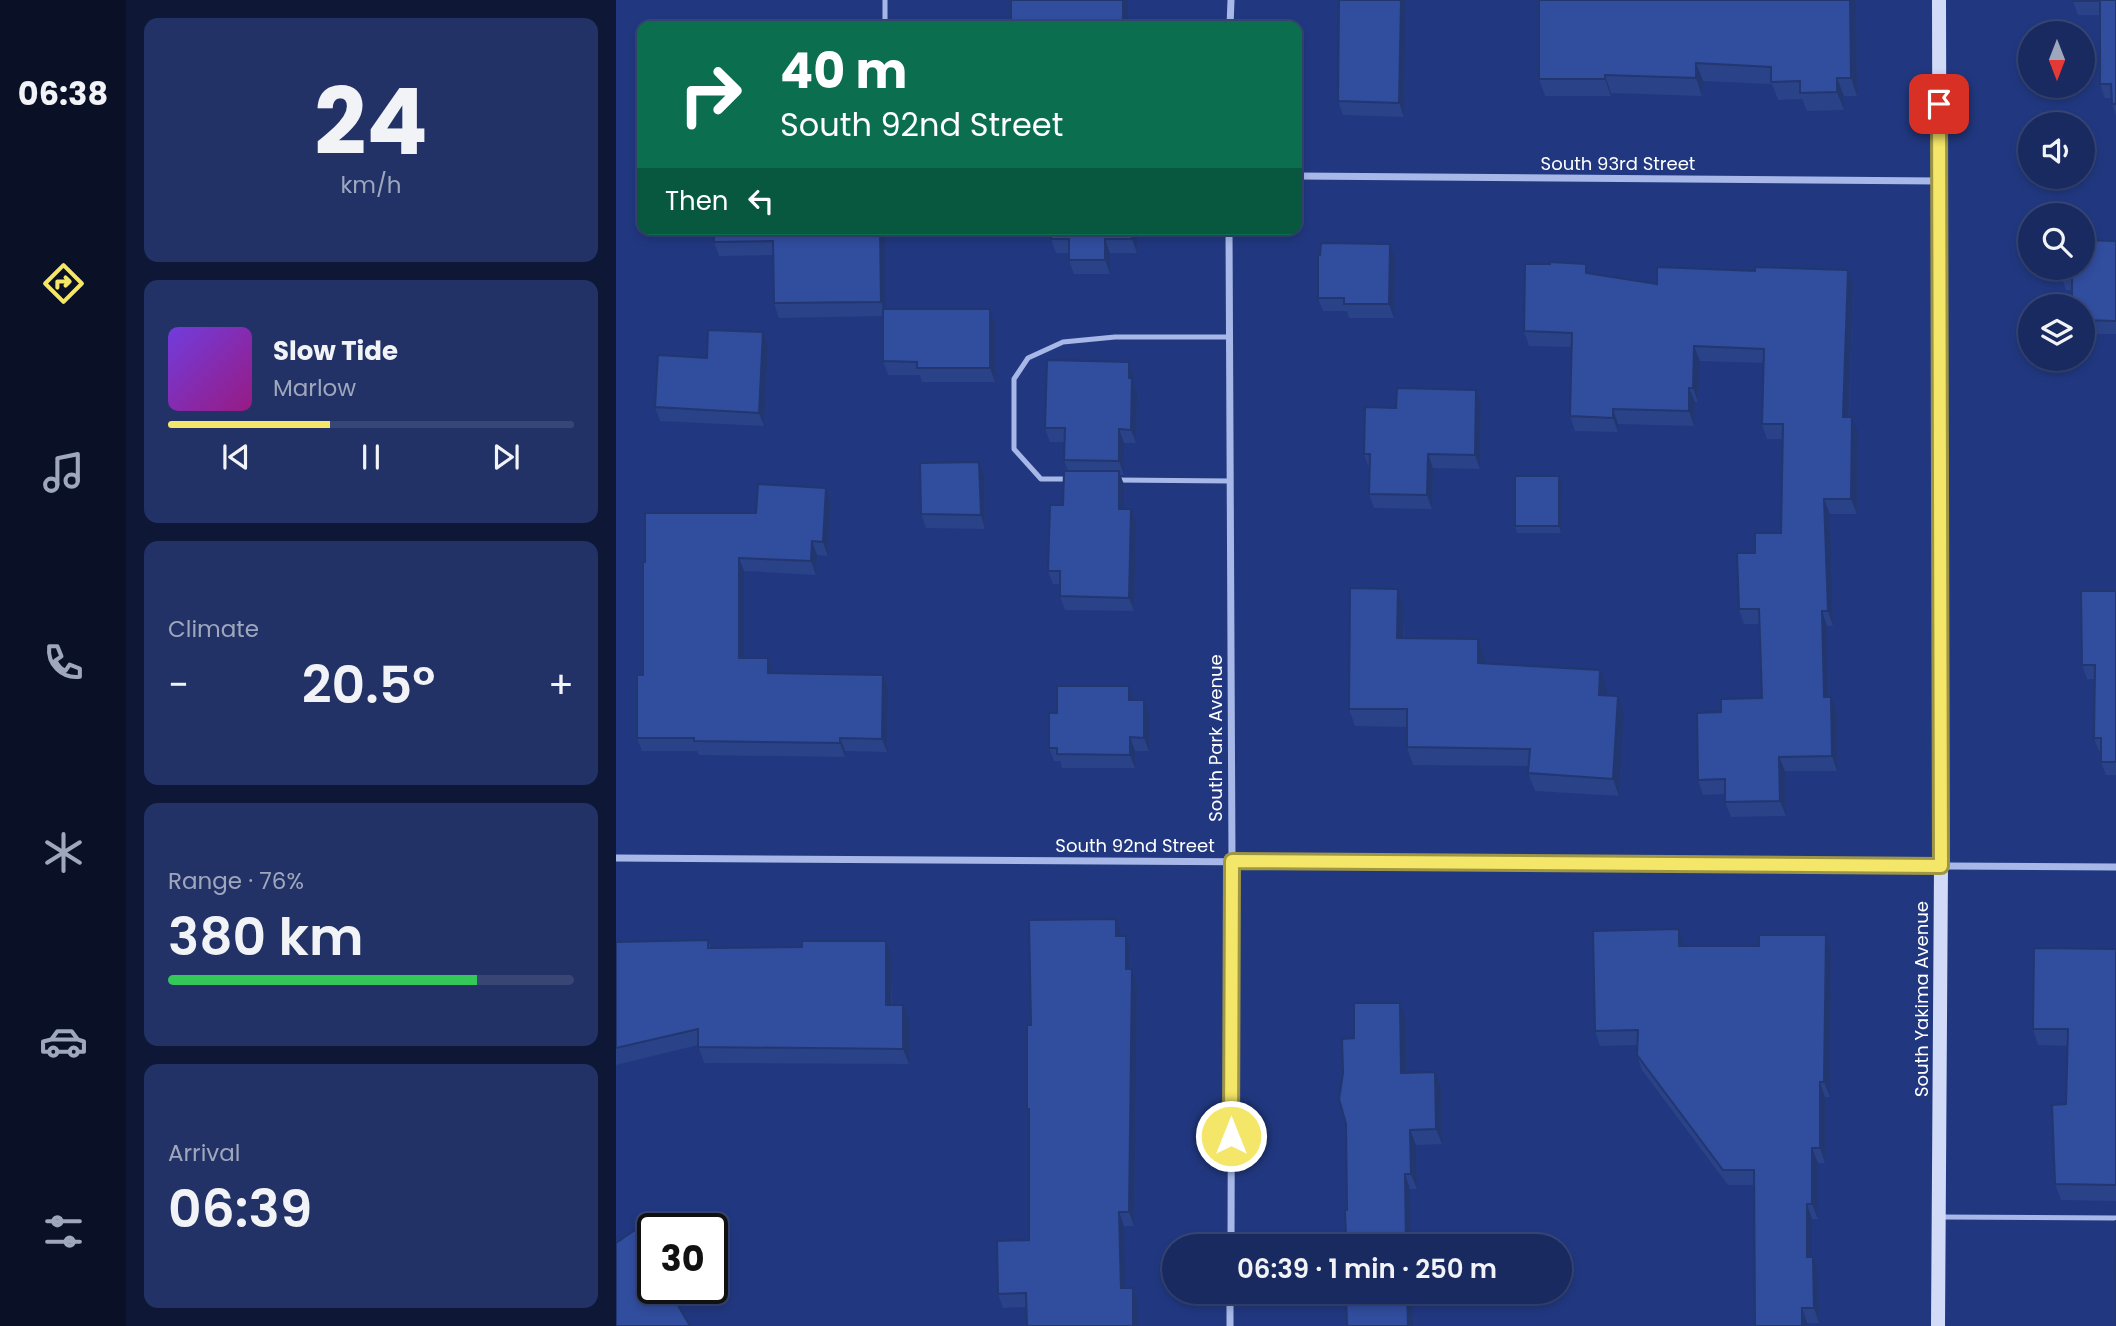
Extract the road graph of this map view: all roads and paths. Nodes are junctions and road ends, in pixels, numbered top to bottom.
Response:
1 (885, 0) edge
2 (1231, 0) edge
3 (1939, 0) edge
4 (885, 21) edge
5 (1230, 21) edge
6 (1302, 176) edge
7 (1938, 181) junction
8 (1228, 235) edge
9 (1229, 337) junction
10 (1082, 479) edge
11 (1109, 480) edge
12 (1230, 481) junction
13 (616, 858) edge
14 (1232, 861) junction
15 (1941, 866) junction
16 (2116, 867) edge
17 (1939, 1217) junction
18 (2116, 1217) edge
19 (1231, 1234) edge
20 (1230, 1304) edge
21 (1230, 1326) edge
22 (1938, 1326) edge

1 - 4 lane
2 - 5 street
3 - 7 main road, South Yakima Avenue
6 - 7 street, South 93rd Street
7 - 15 main road, South Yakima Avenue
8 - 9 street, South Park Avenue
9 - 10 lane
9 - 12 street, South Park Avenue
11 - 12 lane
12 - 14 street, South Park Avenue
13 - 14 street, South 92nd Street
14 - 15 street, South 92nd Street
14 - 19 street, South Park Avenue
15 - 16 street, South 92nd Street
15 - 17 main road, South Yakima Avenue
17 - 18 lane
17 - 22 main road, South Yakima Avenue
20 - 21 street

